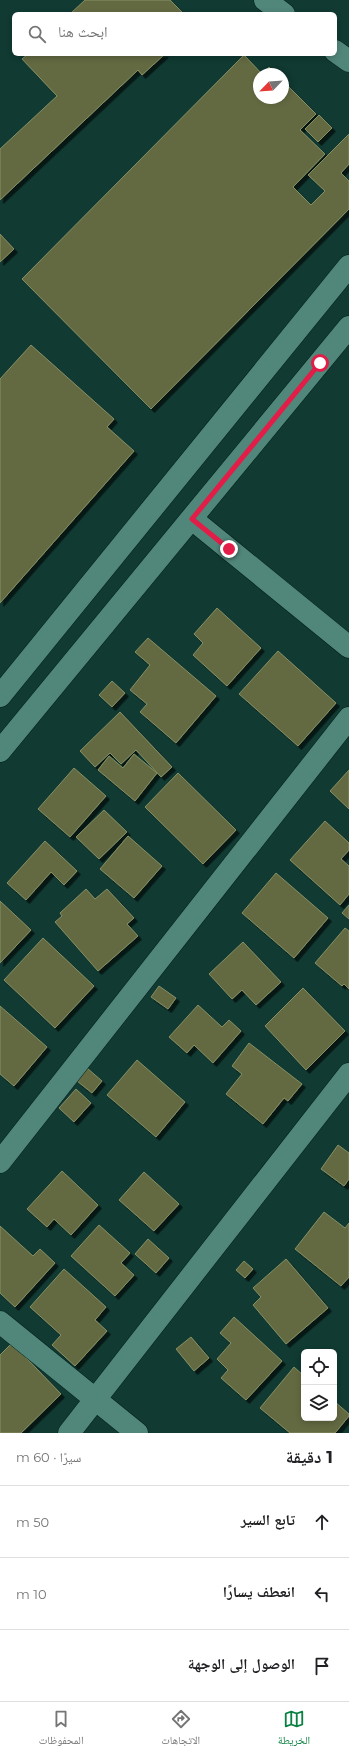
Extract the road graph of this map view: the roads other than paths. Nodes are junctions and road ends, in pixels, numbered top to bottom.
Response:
1 (264, 0) edge
2 (281, 12) edge
3 (337, 52) edge
4 (349, 61) edge
5 (349, 266) edge
6 (349, 327) edge
7 (192, 519) junction
8 (349, 647) edge
9 (0, 696) edge
10 (349, 718) edge
11 (0, 750) edge
12 (349, 1074) edge
13 (0, 1162) edge
14 (0, 1322) edge
15 (95, 1400) junction
16 (69, 1433) edge
17 (137, 1433) edge

1 - 2 street
3 - 4 street
5 - 9 street
6 - 7 street
7 - 8 street
7 - 11 street
10 - 13 street
12 - 15 street
14 - 15 street
15 - 16 street
15 - 17 street

